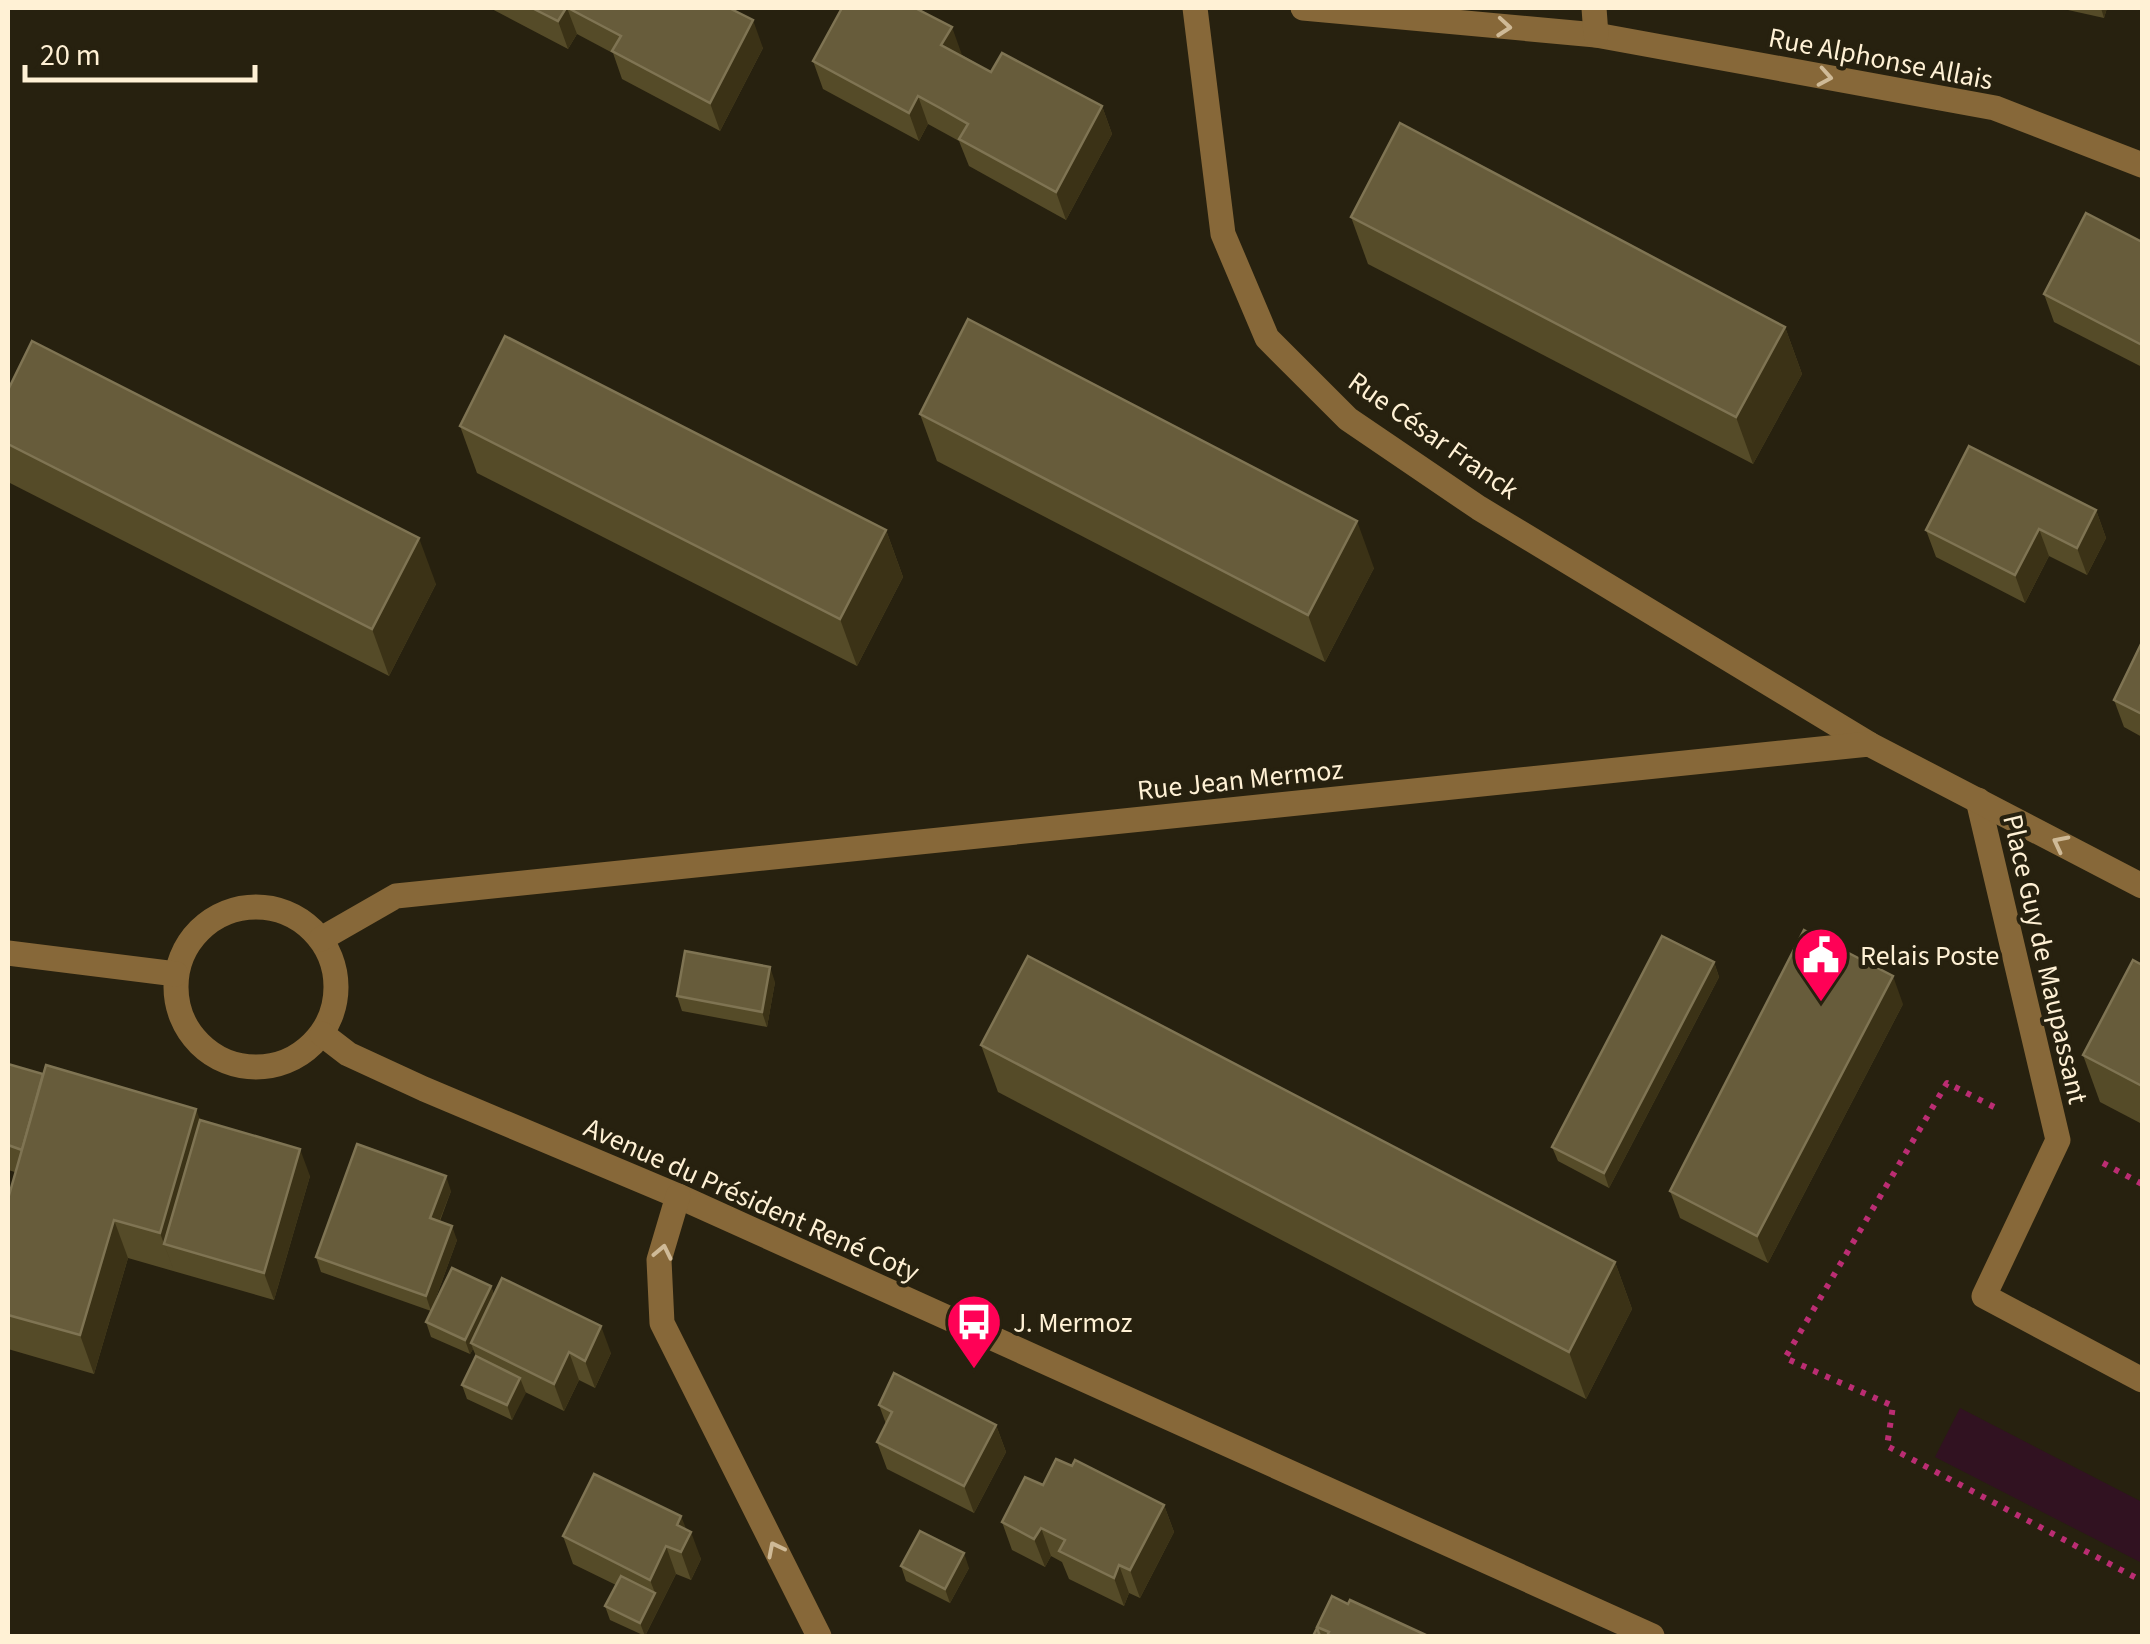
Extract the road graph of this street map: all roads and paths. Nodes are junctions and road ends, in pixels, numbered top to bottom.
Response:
1 (1195, 8) edge
2 (1303, 8) edge
3 (1594, 8) edge
4 (1596, 35) junction
5 (2142, 166) edge
6 (1869, 744) junction
7 (1978, 800) junction
8 (2142, 886) edge
9 (321, 939) junction
10 (8, 953) edge
11 (176, 974) junction
12 (322, 1034) junction
13 (678, 1196) junction
14 (2142, 1380) edge
15 (819, 1636) edge
16 (1652, 1636) edge

1 - 6 street, Rue César Franck
2 -> 4 street, Rue Alphonse Allais
3 - 4 street
4 -> 5 street, Rue Alphonse Allais
6 - 7 street
6 - 9 street, Rue Jean Mermoz
8 -> 7 street
7 - 14 street, Place Guy de Maupassant
9 - 11 street
9 - 12 street
10 - 11 street
11 - 12 street
12 - 13 street, Avenue du Président René Coty
15 -> 13 street
13 - 16 street, Avenue du Président René Coty

